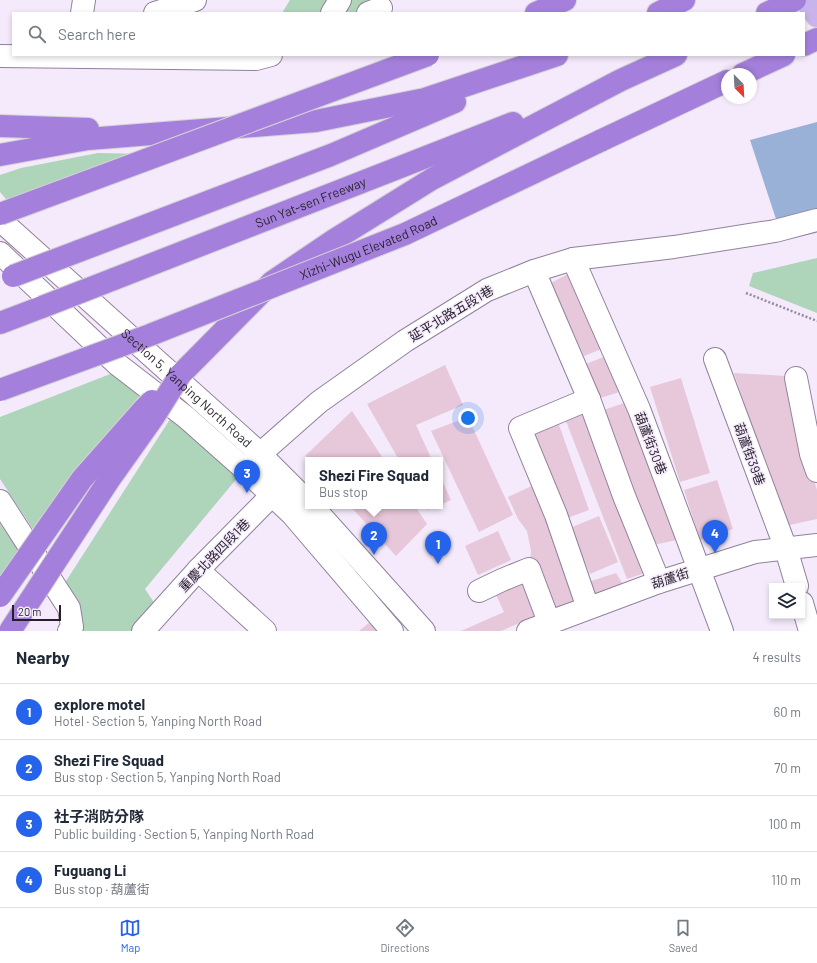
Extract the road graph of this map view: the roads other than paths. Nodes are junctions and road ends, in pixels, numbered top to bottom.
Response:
1 (84, 0) edge
2 (195, 0) edge
3 (340, 0) edge
4 (565, 0) edge
5 (684, 0) edge
6 (795, 0) edge
7 (806, 0) edge
8 (82, 12) edge
9 (158, 12) edge
10 (333, 12) edge
11 (538, 12) edge
12 (660, 12) edge
13 (769, 12) edge
14 (817, 16) edge
15 (817, 39) edge
16 (805, 45) edge
17 (0, 56) edge
18 (77, 56) edge
19 (119, 56) edge
20 (267, 56) edge
21 (425, 56) edge
22 (554, 56) edge
23 (565, 56) edge
24 (674, 56) edge
25 (782, 56) edge
26 (756, 68) edge
27 (621, 80) junction
28 (721, 84) edge
29 (0, 126) edge
30 (181, 132) junction
31 (0, 155) edge
32 (0, 214) edge
33 (0, 220) edge
34 (817, 220) edge
35 (0, 253) edge
36 (573, 259) junction
37 (534, 271) junction
38 (6, 278) edge
39 (0, 323) edge
40 (715, 359) dead end
41 (180, 376) junction
42 (796, 378) dead end
43 (0, 390) edge
44 (589, 399) junction
45 (811, 420) edge
46 (260, 454) junction
47 (815, 459) edge
48 (246, 470) junction
49 (279, 487) junction
50 (305, 500) edge
51 (0, 501) edge
52 (315, 509) edge
53 (817, 545) edge
54 (786, 549) junction
55 (699, 569) junction
56 (198, 570) junction
57 (659, 582) junction
58 (796, 583) edge
59 (479, 591) dead end
60 (0, 596) edge
61 (588, 608) junction
62 (805, 614) edge
63 (10, 631) edge
64 (69, 631) edge
65 (143, 631) edge
66 (265, 631) edge
67 (392, 631) edge
68 (424, 631) edge
69 (528, 631) edge
70 (722, 631) edge
71 (810, 631) edge

1 - 8 street
2 - 9 street
3 - 10 street
4 - 11 highway
5 - 12 highway
6 - 13 highway
7 - 14 main road
15 - 16 highway
17 - 18 street
18 - 19 street
19 - 20 street
21 - 32 highway, bridge
22 - 30 highway
23 - 38 highway, bridge
24 - 27 highway
25 - 26 highway
27 - 39 highway, Sun Yat-sen Freeway, bridge
27 - 41 highway, bridge
28 - 43 highway, Xizhi-Wugu Elevated Road, bridge
29 - 30 highway
30 - 31 highway
33 - 46 street, Section 5, Yanping North Road
34 - 36 street, 延平北路五段1巷
35 - 48 street
36 - 37 street, 延平北路五段1巷
36 - 55 street, 葫蘆街30巷
37 - 44 street
37 - 46 street, 延平北路五段1巷
40 - 54 street, 葫蘆街39巷
41 - 60 highway, bridge
41 - 63 highway, bridge
42 - 45 street
44 - 57 street
44 - 61 street
45 - 47 street
46 - 48 street, 延平北路五段1巷
46 - 49 street, Section 5, Yanping North Road
48 - 49 street
49 - 50 street, Section 5, Yanping North Road
49 - 56 street, 重慶北路四段1巷
49 - 67 street
51 - 64 street
52 - 68 street
53 - 54 street, 葫蘆街
54 - 55 street, 葫蘆街
54 - 58 street, 葫蘆街39巷
55 - 57 street, 葫蘆街
55 - 70 street, 葫蘆街30巷
56 - 65 street, 重慶北路四段1巷
56 - 66 street
57 - 61 street, 葫蘆街
59 - 61 street
61 - 69 street, 葫蘆街
62 - 71 street

